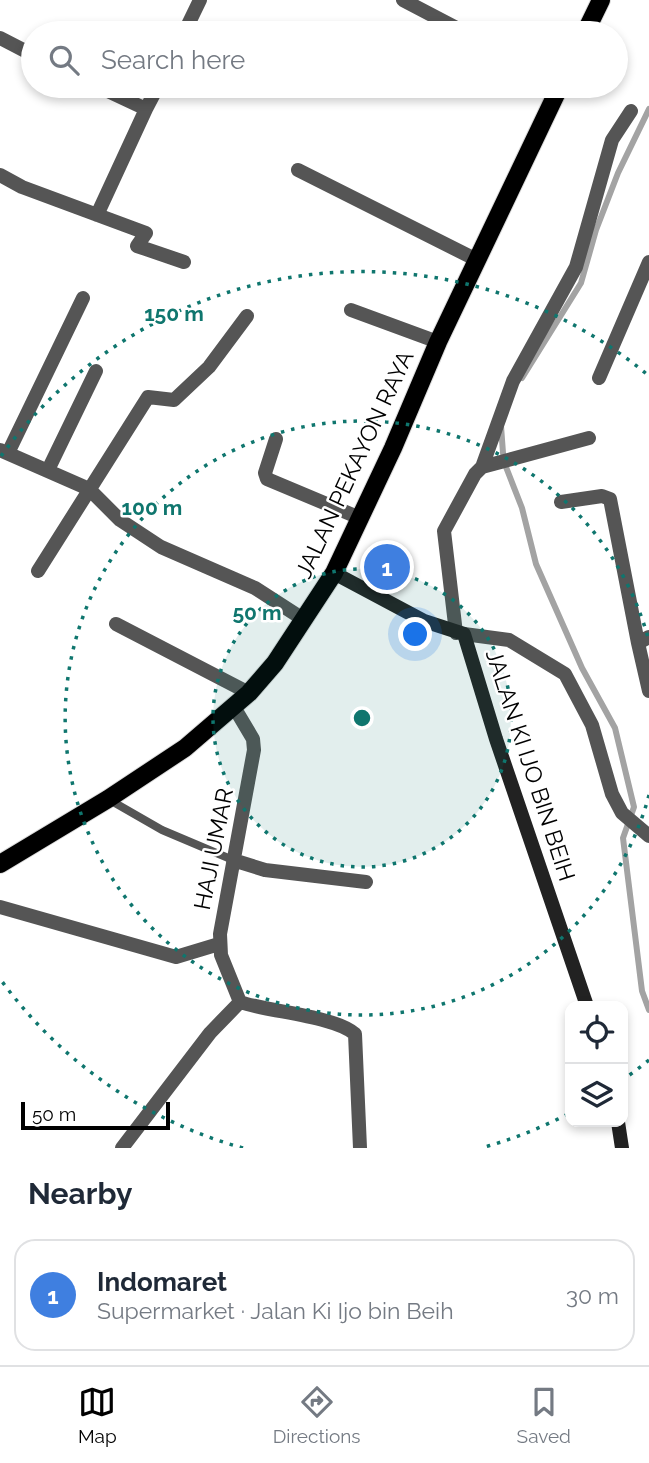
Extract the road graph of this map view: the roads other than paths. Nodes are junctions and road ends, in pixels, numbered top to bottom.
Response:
1 (200, 0) edge
2 (403, 0) edge
3 (598, 1) edge
4 (190, 21) edge
5 (443, 21) edge
6 (590, 21) edge
7 (0, 38) edge
8 (21, 49) edge
9 (122, 98) edge
10 (152, 98) edge
11 (553, 98) edge
12 (146, 110) junction
13 (631, 111) dead end
14 (298, 170) dead end
15 (0, 175) edge
16 (97, 215) junction
17 (477, 260) junction
18 (184, 262) dead end
19 (649, 262) edge
20 (83, 298) dead end
21 (351, 310) dead end
22 (247, 316) dead end
23 (438, 342) junction
24 (96, 371) dead end
25 (599, 378) dead end
26 (589, 438) dead end
27 (276, 439) dead end
28 (4, 452) edge
29 (482, 467) junction
30 (48, 470) junction
31 (89, 489) junction
32 (561, 502) dead end
33 (360, 518) junction
34 (38, 571) dead end
35 (334, 573) junction
36 (303, 620) junction
37 (116, 624) dead end
38 (460, 634) junction
39 (643, 640) edge
40 (649, 691) edge
41 (249, 693) junction
42 (234, 707) junction
43 (108, 799) junction
44 (647, 835) edge
45 (233, 860) junction
46 (0, 864) edge
47 (366, 882) dead end
48 (0, 907) edge
49 (219, 944) junction
50 (585, 1001) edge
51 (240, 1002) junction
52 (619, 1127) edge
53 (122, 1148) edge
54 (360, 1148) edge
55 (622, 1148) edge

1 - 4 street
2 - 5 street
3 - 6 main road
7 - 8 street
9 - 12 street
10 - 12 street
11 - 17 main road, JALAN PEKAYON RAYA
12 - 16 street
13 - 29 street
14 - 17 street
15 - 16 street
16 - 18 street
17 - 23 main road, JALAN PEKAYON RAYA
19 - 25 street
20 - 28 street
21 - 23 street
22 - 31 street
23 - 33 main road, JALAN PEKAYON RAYA
24 - 30 street
26 - 29 street
27 - 33 street
28 - 30 street
29 - 38 street
30 - 31 street
31 - 34 street
31 - 36 street
32 - 39 street
33 - 35 main road, JALAN PEKAYON RAYA
35 - 36 main road, JALAN PEKAYON RAYA
35 - 38 street, JALAN KI IJO BIN BEIH
36 - 41 main road, JALAN PEKAYON RAYA
37 - 41 street
38 - 44 street
38 - 50 street, JALAN KI IJO BIN BEIH
39 - 40 street
41 - 42 main road, JALAN PEKAYON RAYA
42 - 43 main road, JALAN PEKAYON RAYA
42 - 45 street, HAJI UMAR
43 - 45 lane
43 - 46 main road, JALAN PEKAYON RAYA
45 - 47 street
45 - 49 street, HAJI UMAR
48 - 49 street
49 - 51 street, HAJI UMAR
51 - 53 street
51 - 54 street
52 - 55 street

